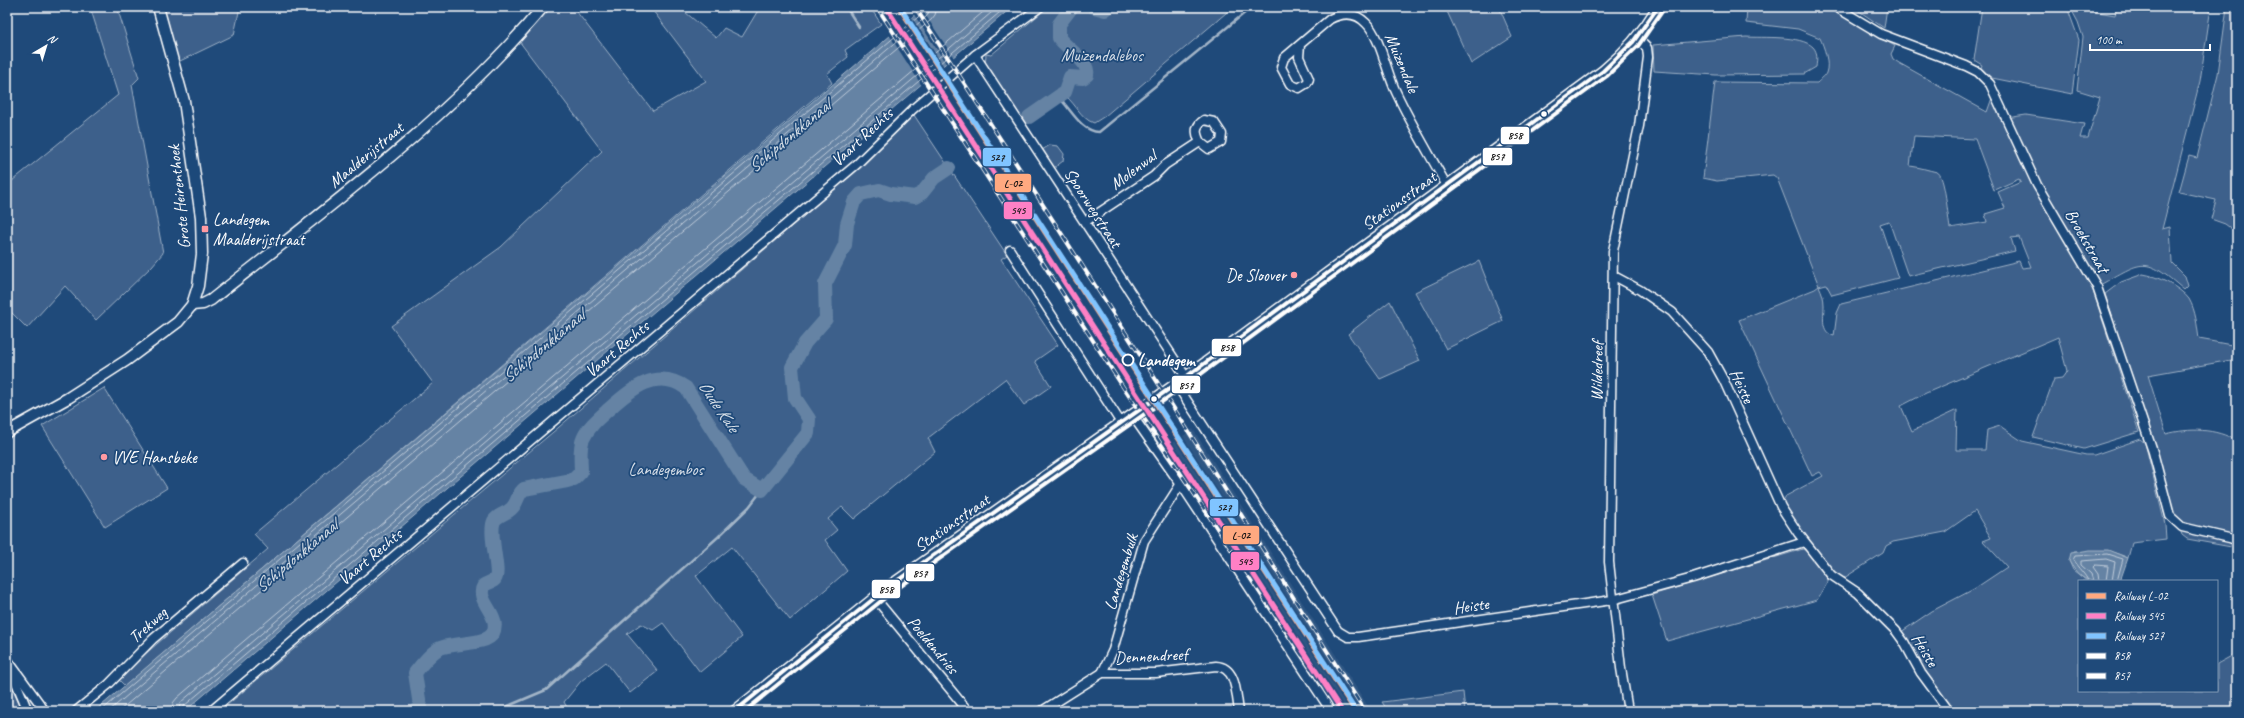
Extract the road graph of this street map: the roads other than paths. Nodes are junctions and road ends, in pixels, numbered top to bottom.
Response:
1 (158, 7) edge
2 (543, 7) edge
3 (1040, 7) edge
4 (1658, 7) edge
5 (1836, 7) edge
6 (1637, 38) junction
7 (1300, 45) junction
8 (976, 55) junction
9 (1200, 142) dead end
10 (1447, 186) junction
11 (1085, 222) junction
12 (1010, 250) dead end
13 (1614, 276) junction
14 (192, 305) junction
15 (1186, 377) junction
16 (1176, 384) junction
17 (1132, 415) junction
18 (1122, 423) junction
19 (7, 432) edge
20 (1180, 485) junction
21 (2237, 540) edge
22 (1804, 542) junction
23 (243, 563) dead end
24 (875, 598) junction
25 (1612, 600) junction
26 (7, 660) edge
27 (1102, 673) junction
28 (28, 711) edge
29 (45, 711) edge
30 (76, 711) edge
31 (211, 711) edge
32 (735, 711) edge
33 (968, 711) edge
34 (1042, 711) edge
35 (1239, 711) edge
36 (1331, 711) edge
37 (1628, 711) edge
38 (1949, 711) edge

1 - 14 street, Grote Heirenthoek
2 - 14 street, Maalderijstraat
3 - 8 street, Vaart Rechts
4 - 6 street, Stationsstraat
5 - 21 street, Broekstraat
6 - 10 street, Stationsstraat
6 - 13 street, Wildedreef
7 - 7 street, Muizendale
7 - 10 street, Muizendale
8 - 11 street, Spoorwegstraat
8 - 31 street, Vaart Rechts
9 - 11 street, Molenwal
10 - 15 street, Stationsstraat
11 - 15 street, Spoorwegstraat
12 - 18 street
13 - 22 street, Heiste
13 - 25 street, Wildedreef
14 - 19 street, Grote Heirenthoek
15 - 16 street, Stationsstraat
16 - 17 street, Stationsstraat
16 - 25 street, Heiste
17 - 18 street, Stationsstraat
17 - 20 street
18 - 24 street, Stationsstraat
20 - 27 street, Landegembulk
20 - 36 street
22 - 25 street, Heiste
22 - 38 street, Heiste
23 - 30 street, Trekweg
24 - 32 street, Stationsstraat
24 - 33 street, Poeldendries
25 - 37 street, Wildedreef
26 - 28 street
26 - 29 street
27 - 34 street, Dennendreef
27 - 35 street, Dennendreef

